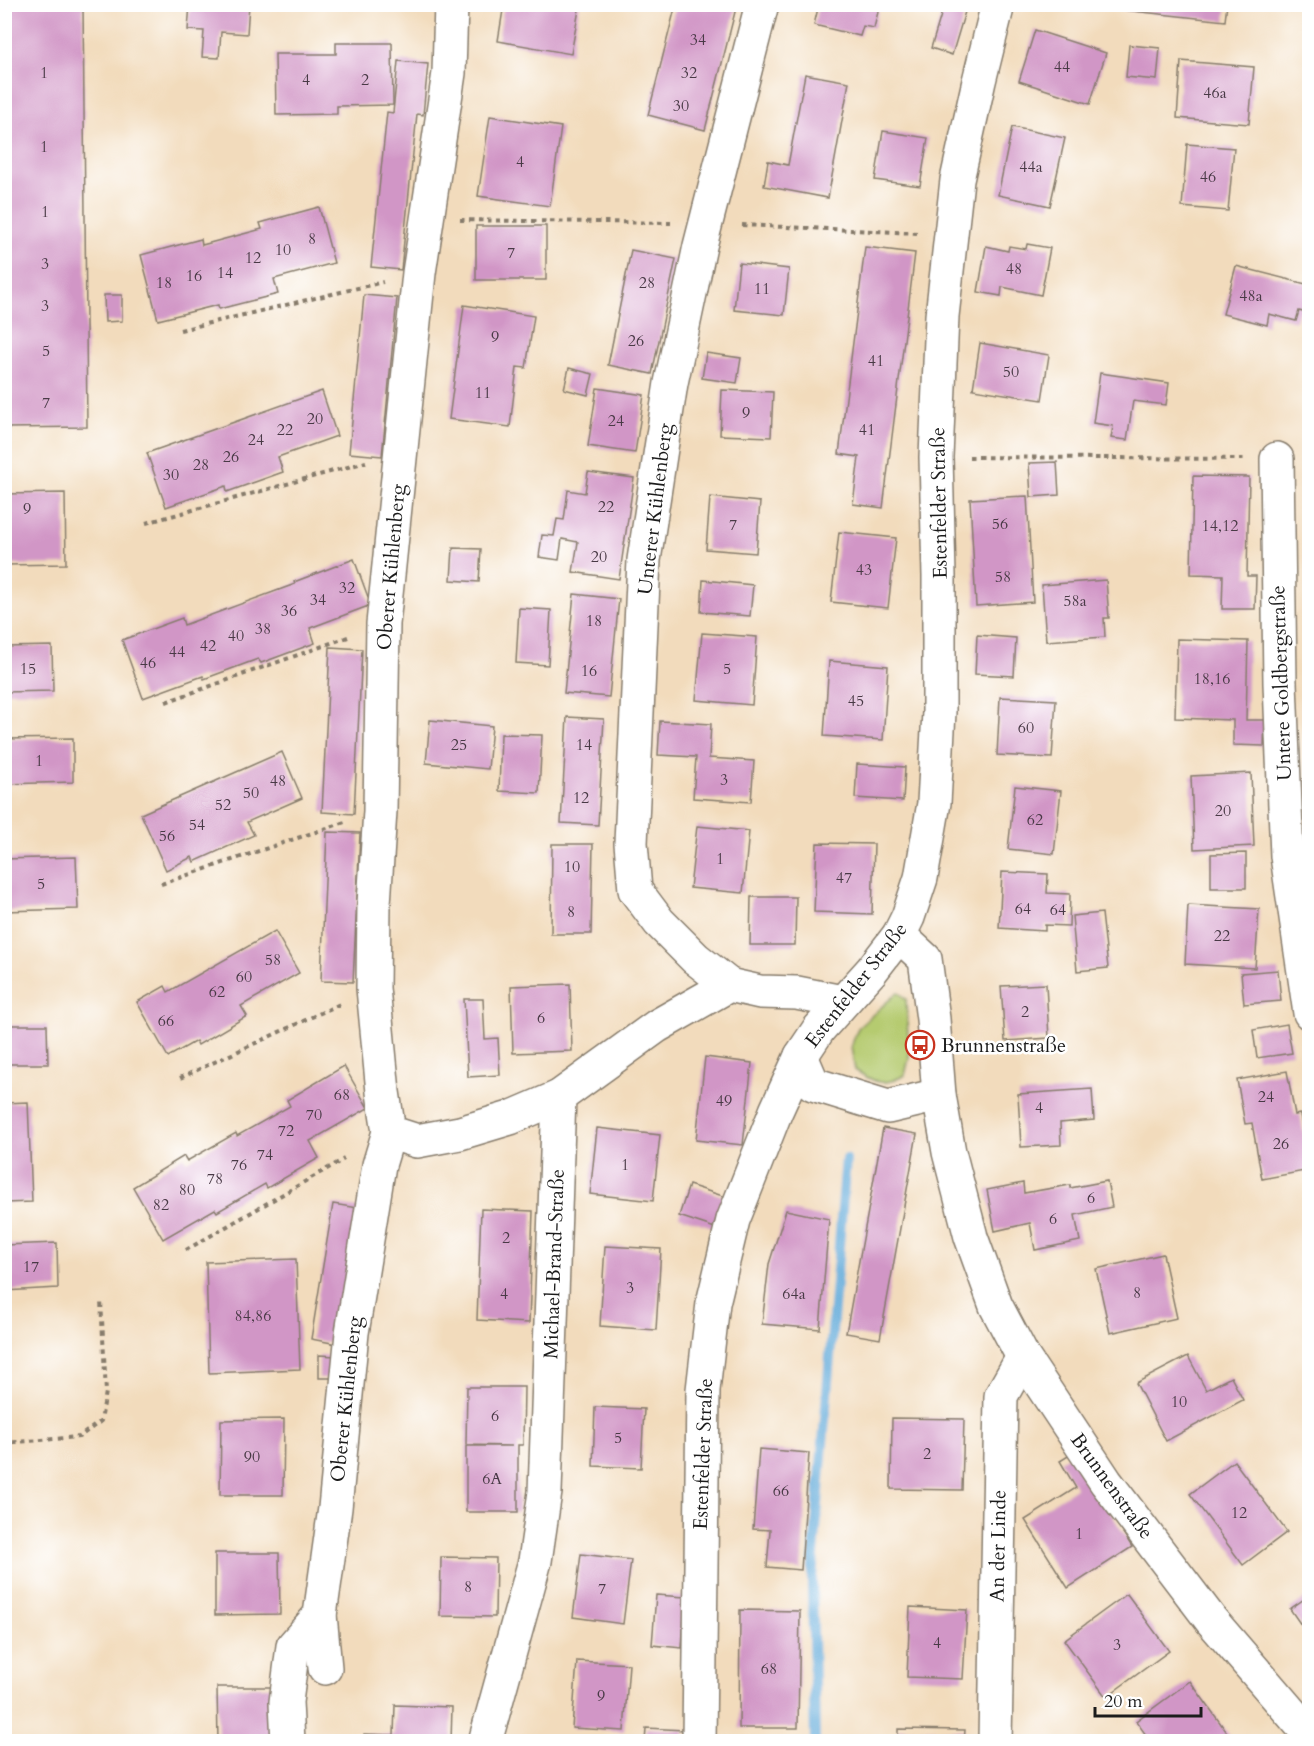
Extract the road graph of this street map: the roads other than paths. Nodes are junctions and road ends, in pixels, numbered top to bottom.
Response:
1 (451, 4) edge
2 (762, 4) edge
3 (998, 4) edge
4 (1277, 459) road end
5 (899, 935) junction
6 (729, 985) junction
7 (842, 1002) junction
8 (1310, 1012) edge
9 (801, 1056) junction
10 (939, 1095) junction
11 (559, 1097) junction
12 (389, 1132) junction
13 (1023, 1357) junction
14 (320, 1615) junction
15 (325, 1668) dead end
16 (1307, 1728) edge
17 (288, 1742) edge
18 (485, 1742) edge
19 (699, 1742) edge
20 (995, 1742) edge

1 - 12 street, Oberer Kühlenberg
2 - 6 street, Unterer Kühlenberg
3 - 5 street, Estenfelder Straße
4 - 8 street, Untere Goldbergstraße
5 - 7 street, Estenfelder Straße
5 - 10 street, Brunnenstraße
6 - 7 street
6 - 11 street
7 - 9 street, Estenfelder Straße
9 - 10 street
9 - 19 street, Estenfelder Straße
10 - 13 street, Brunnenstraße
11 - 12 street
11 - 18 street, Michael-Brand-Straße
12 - 14 street, Oberer Kühlenberg
13 - 16 street, Brunnenstraße
13 - 20 street, An der Linde
14 - 15 street, Oberer Kühlenberg
14 - 17 street

